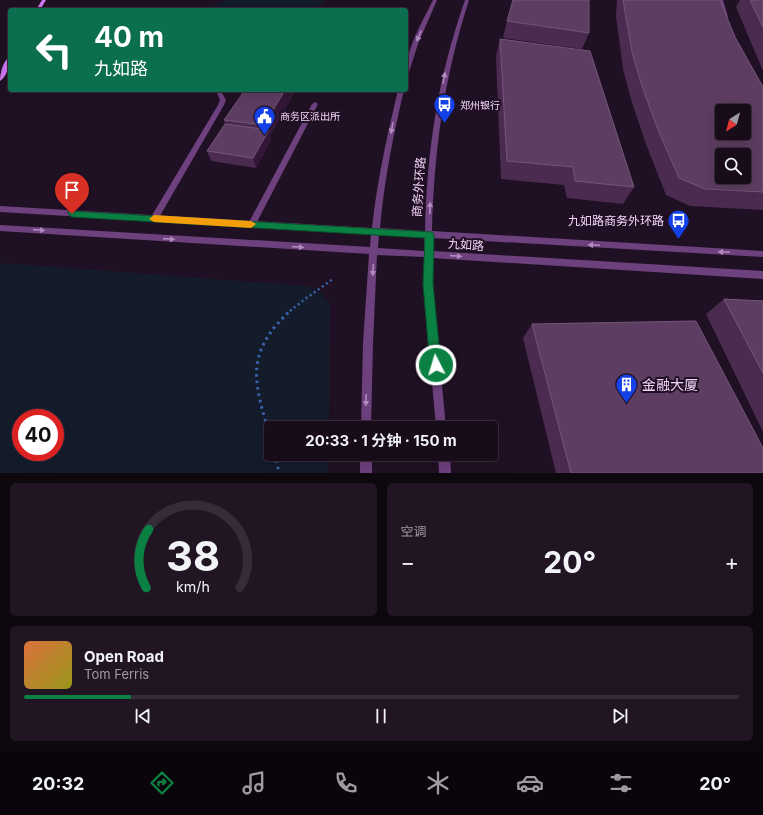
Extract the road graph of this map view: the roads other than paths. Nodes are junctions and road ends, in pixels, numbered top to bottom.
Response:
1 (435, 0) edge
2 (467, 0) edge
3 (721, 0) edge
4 (729, 25) edge
5 (8, 62) edge
6 (408, 66) edge
7 (0, 79) edge
8 (219, 92) edge
9 (400, 92) edge
10 (315, 104) dead end
11 (0, 209) edge
12 (154, 219) junction
13 (252, 224) junction
14 (0, 228) edge
15 (376, 232) junction
16 (429, 235) junction
17 (374, 251) junction
18 (763, 254) edge
19 (429, 255) junction
20 (763, 275) edge
21 (366, 421) edge
22 (440, 421) edge
23 (366, 461) edge
24 (445, 461) edge
25 (366, 473) edge
26 (446, 473) edge

1 -> 6 street
16 -> 2 street, 商务外环路
3 - 4 street
5 - 7 main road
8 - 12 street
9 -> 15 street
10 - 13 street
11 - 12 street, 九如路
12 - 13 street, 九如路
13 - 15 street, 九如路
14 -> 17 street, 九如路
15 - 16 street, 九如路
15 - 17 street
18 -> 16 street, 九如路
16 - 19 street, 商务外环路
17 - 19 street, 九如路
17 -> 21 street
19 -> 20 street, 九如路
19 - 22 street, 商务外环路
23 - 25 street
24 - 26 street

